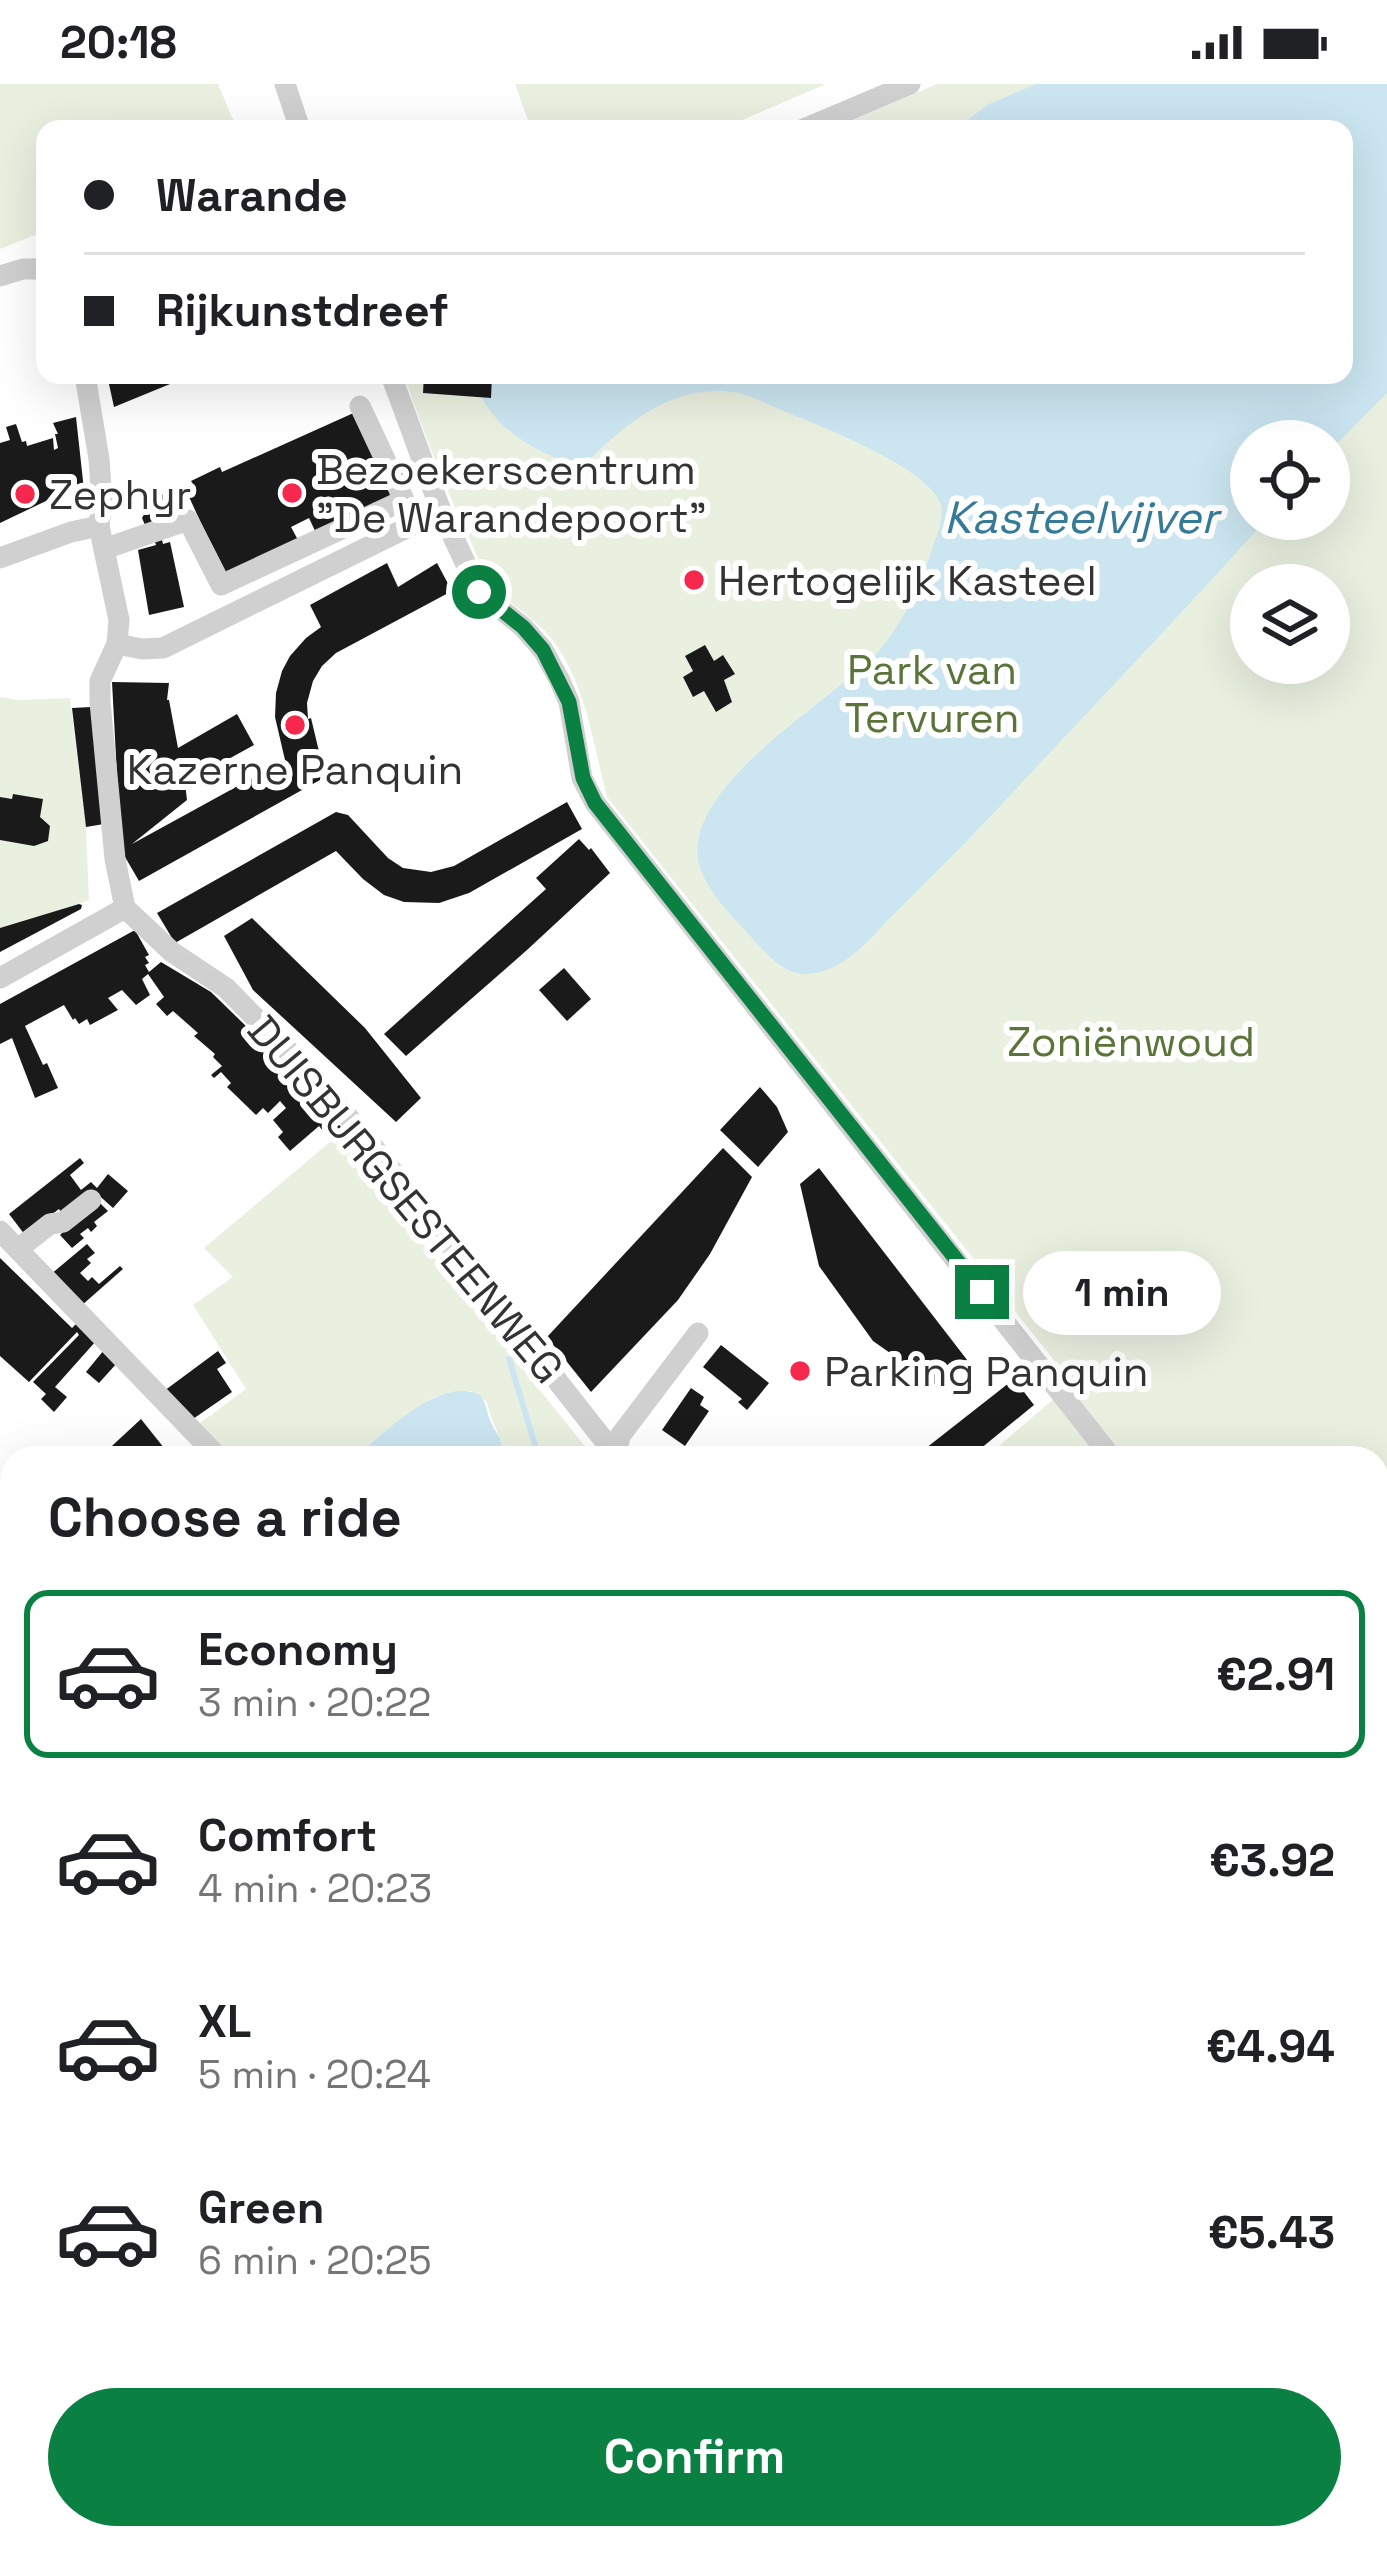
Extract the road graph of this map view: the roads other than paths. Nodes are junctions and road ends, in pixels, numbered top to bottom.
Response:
1 (285, 84) edge
2 (910, 84) edge
3 (297, 120) edge
4 (825, 120) edge
5 (36, 269) edge
6 (0, 276) edge
7 (87, 384) edge
8 (394, 384) edge
9 (360, 406) dead end
10 (441, 511) junction
11 (101, 537) junction
12 (0, 558) edge
13 (116, 644) junction
14 (125, 908) junction
15 (0, 978) edge
16 (91, 1200) dead end
17 (0, 1231) edge
18 (18, 1249) junction
19 (698, 1333) dead end
20 (207, 1446) edge
21 (608, 1446) edge
22 (619, 1446) edge
23 (1103, 1446) edge

1 - 3 street
2 - 4 street
5 - 6 street
7 - 11 street
8 - 10 street
9 - 11 street
10 - 13 street
10 - 23 street
11 - 12 street
11 - 13 street
13 - 14 street
14 - 15 street
14 - 21 street, DUISBURGSESTEENWEG
16 - 18 street
17 - 18 street
18 - 20 street
19 - 22 street

